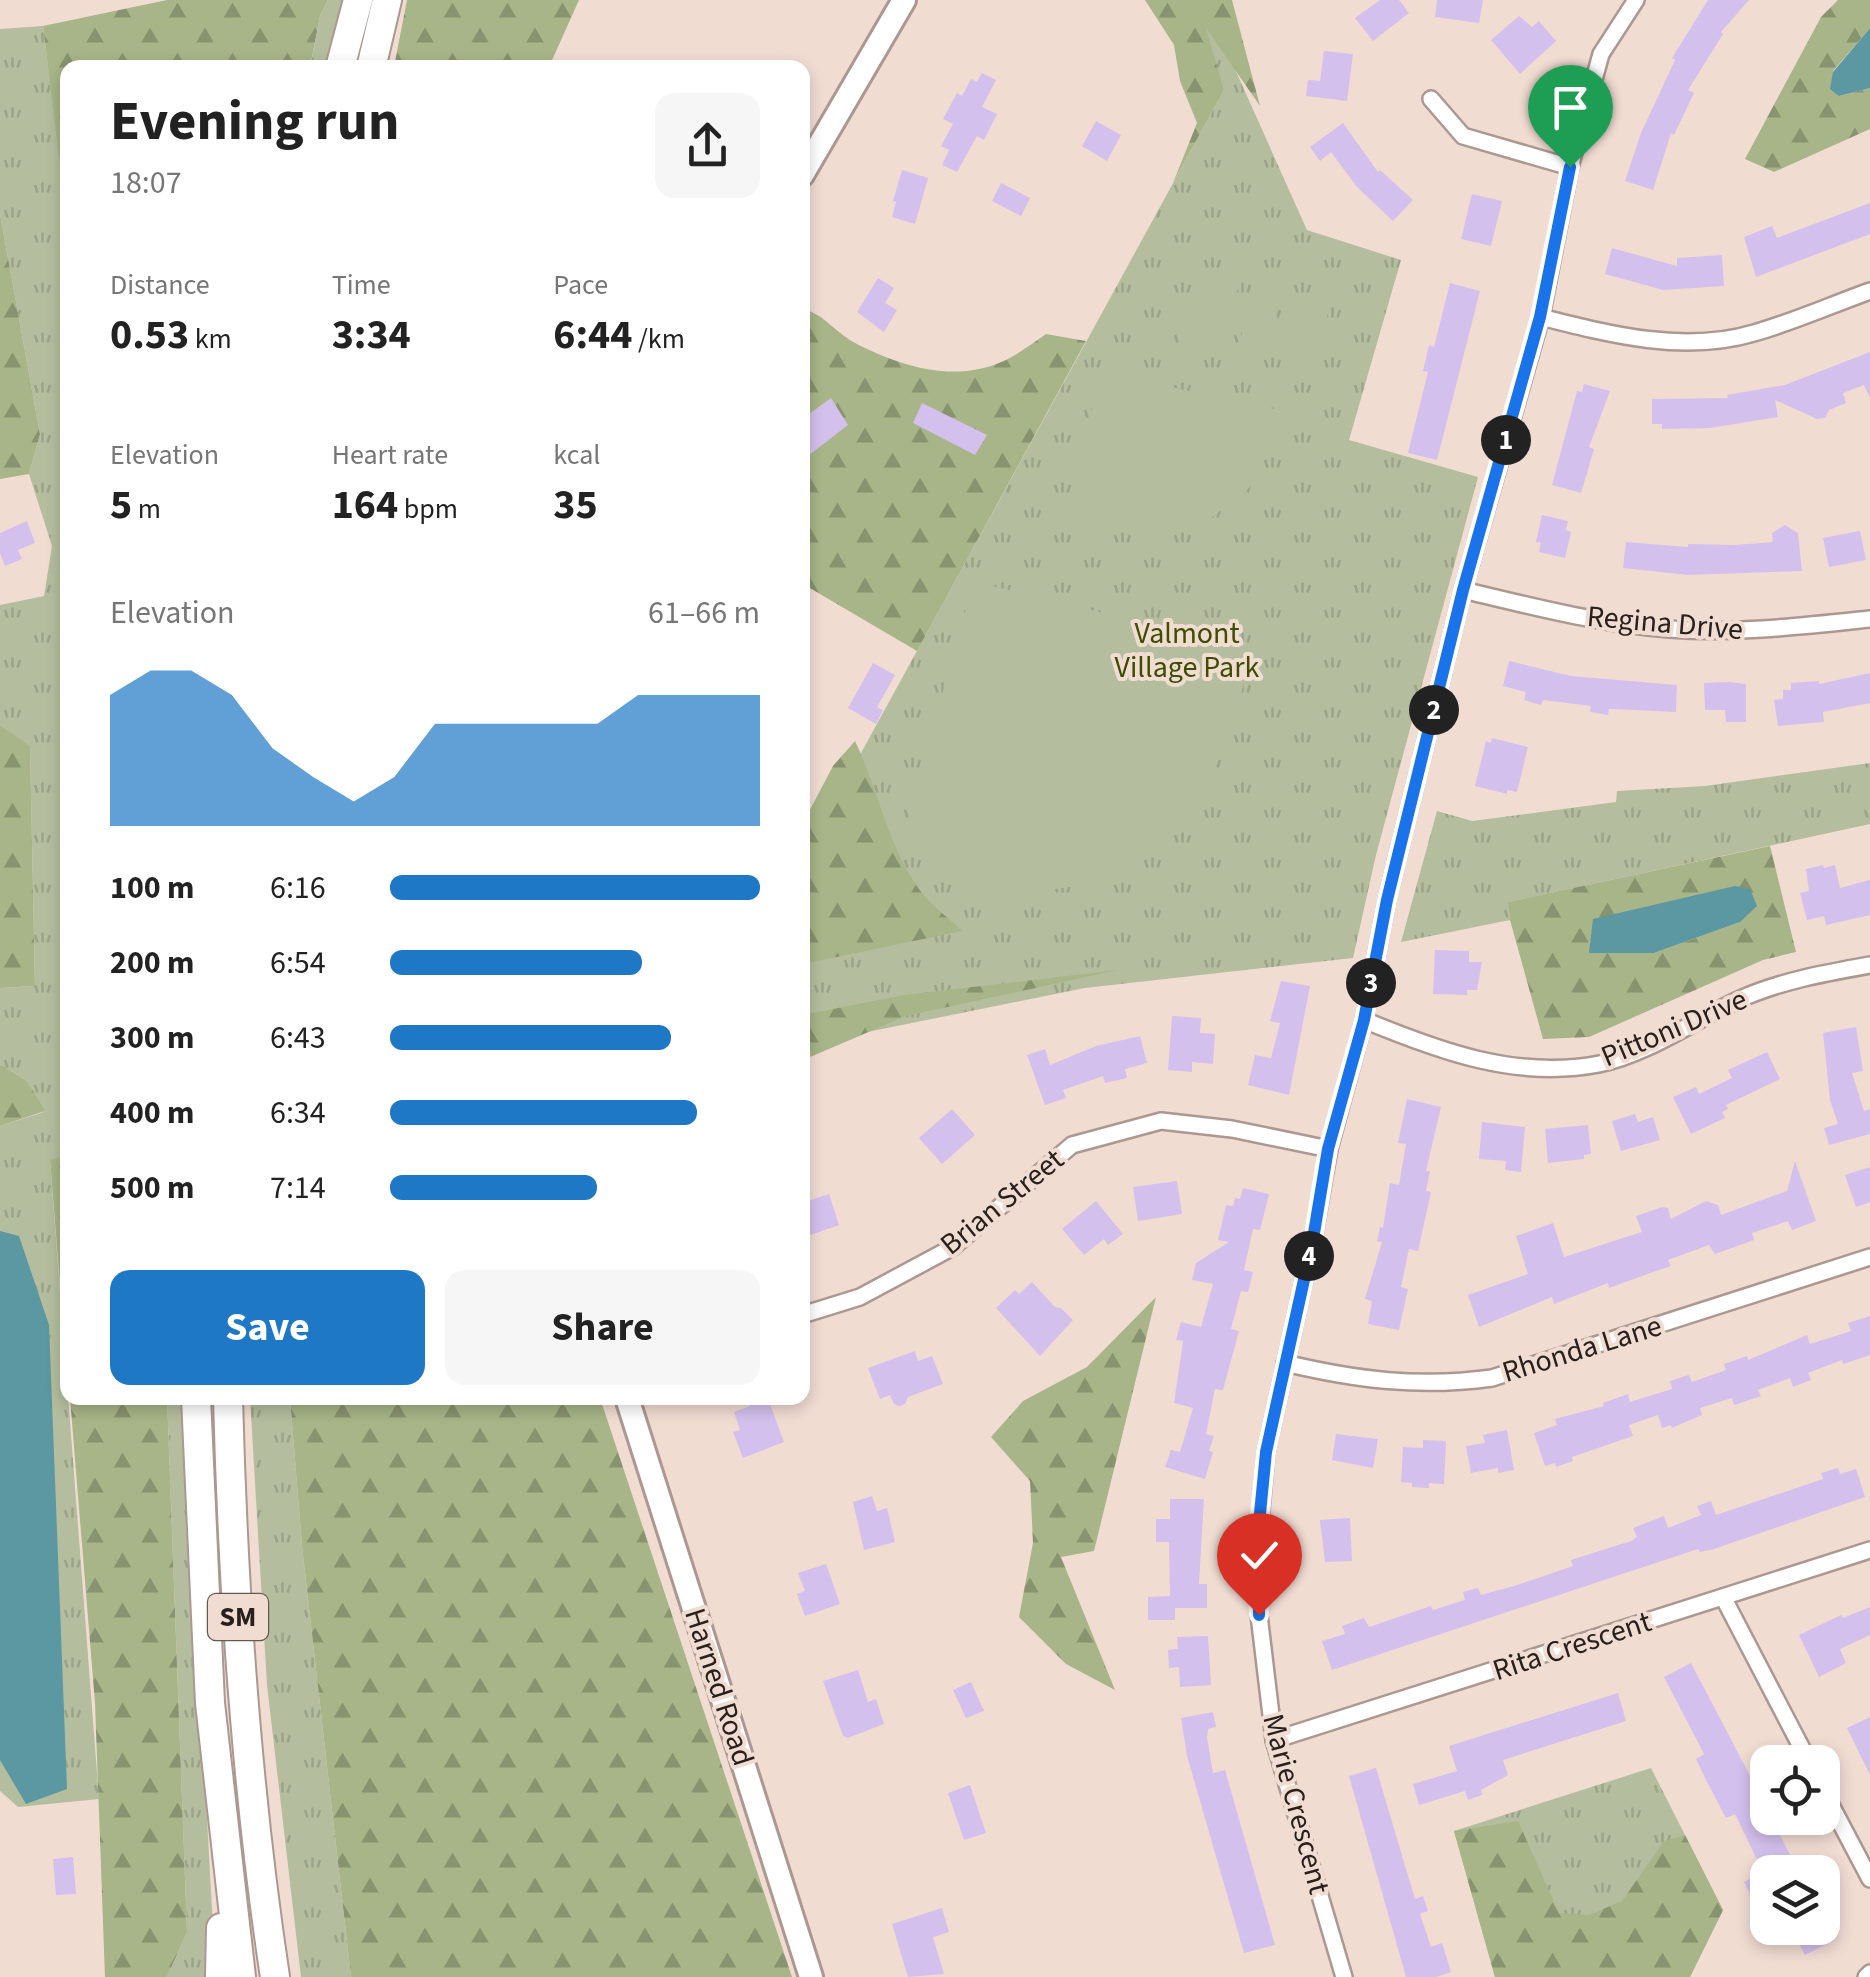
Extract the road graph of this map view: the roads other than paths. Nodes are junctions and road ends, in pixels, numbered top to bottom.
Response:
1 (358, 0) edge
2 (387, 0) edge
3 (904, 0) edge
4 (1636, 0) edge
5 (342, 60) edge
6 (373, 60) edge
7 (1431, 98) dead end
8 (810, 161) edge
9 (1570, 167) junction
10 (1870, 292) edge
11 (1540, 317) junction
12 (1463, 590) junction
13 (1870, 619) edge
14 (1870, 965) edge
15 (1364, 1020) junction
16 (1328, 1149) junction
17 (1870, 1257) edge
18 (810, 1313) edge
19 (1286, 1362) junction
20 (196, 1405) edge
21 (228, 1405) edge
22 (629, 1405) edge
23 (1870, 1550) edge
24 (1723, 1597) junction
25 (1274, 1740) junction
26 (1800, 1745) edge
27 (1840, 1822) edge
28 (258, 1836) junction
29 (224, 1837) junction
30 (1870, 1879) edge
31 (220, 1977) edge
32 (241, 1977) edge
33 (275, 1977) edge
34 (289, 1977) edge
35 (812, 1977) edge
36 (1344, 1977) edge

1 - 5 highway
2 - 6 highway
3 - 8 main road
4 - 9 street, Marie Crescent
7 - 9 street
9 - 11 street, Marie Crescent
10 - 11 street
11 - 12 street, Marie Crescent
12 - 13 street, Regina Drive
12 - 15 street, Marie Crescent
14 - 15 street, Pittoni Drive
15 - 16 street, Marie Crescent
16 - 18 street, Brian Street
16 - 19 street, Marie Crescent
17 - 19 street, Rhonda Lane
19 - 25 street, Marie Crescent
20 - 29 highway, SM
21 - 28 highway, SM
22 - 35 main road, Harned Road
23 - 24 street, Rita Crescent
24 - 25 street, Rita Crescent
24 - 26 street
25 - 36 street, Marie Crescent
27 - 30 street
28 - 33 highway, SM
28 - 34 highway
29 - 31 highway
29 - 32 highway, SM

